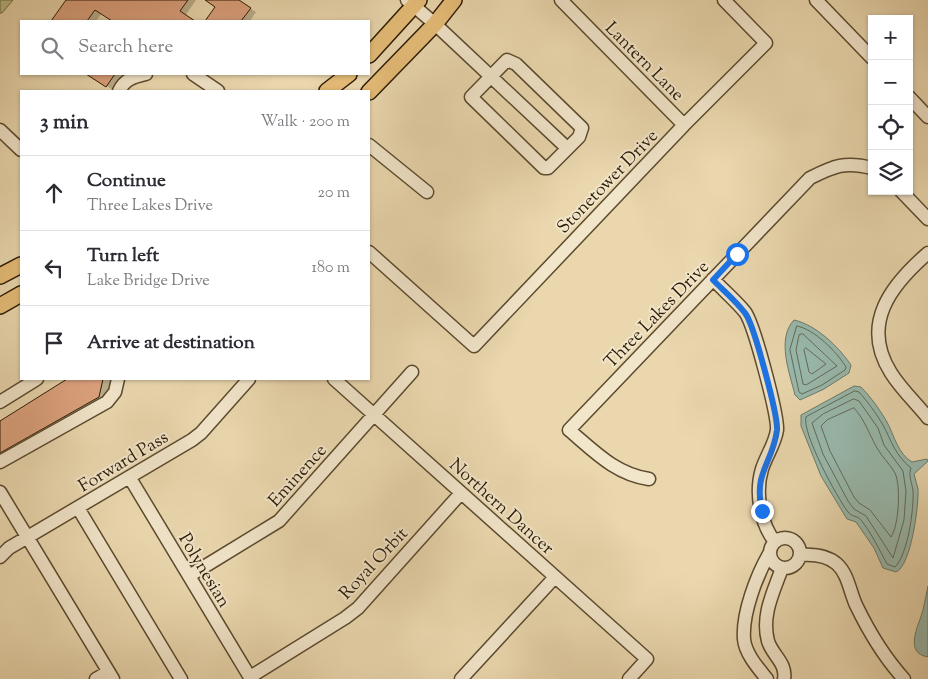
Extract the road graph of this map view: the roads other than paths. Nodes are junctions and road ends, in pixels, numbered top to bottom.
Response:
1 (454, 0) edge
2 (561, 0) edge
3 (724, 0) edge
4 (816, 0) edge
5 (413, 2) edge
6 (435, 24) junction
7 (370, 54) edge
8 (868, 54) edge
9 (141, 75) edge
10 (194, 75) edge
11 (348, 75) edge
12 (490, 75) junction
13 (119, 90) edge
14 (213, 90) edge
15 (329, 90) edge
16 (370, 91) edge
17 (913, 101) edge
18 (928, 117) edge
19 (684, 125) junction
20 (0, 130) edge
21 (370, 146) edge
22 (568, 148) junction
23 (20, 149) edge
24 (868, 167) edge
25 (427, 192) dead end
26 (904, 195) edge
27 (928, 219) edge
28 (370, 253) edge
29 (928, 253) edge
30 (20, 266) edge
31 (0, 276) edge
32 (713, 280) junction
33 (19, 300) edge
34 (0, 306) edge
35 (412, 372) dead end
36 (35, 380) edge
37 (118, 380) edge
38 (249, 380) edge
39 (335, 380) edge
40 (0, 402) edge
41 (374, 415) junction
42 (928, 418) edge
43 (0, 462) edge
44 (130, 478) junction
45 (649, 479) dead end
46 (0, 492) edge
47 (461, 493) junction
48 (78, 508) junction
49 (27, 538) junction
50 (772, 548) junction
51 (800, 555) junction
52 (0, 556) edge
53 (782, 568) junction
54 (189, 576) junction
55 (555, 577) junction
56 (751, 600) junction
57 (768, 606) junction
58 (770, 646) junction
59 (751, 656) junction
60 (111, 675) edge
61 (250, 678) edge
62 (96, 679) edge
63 (181, 679) edge
64 (461, 679) edge
65 (629, 679) edge
66 (767, 679) edge
67 (784, 679) edge
68 (904, 679) edge

1 - 6 main road
2 - 19 street, Lantern Lane
3 - 19 street, Stonetower Drive
4 - 8 street
5 - 6 street
5 - 7 main road
6 - 12 street
6 - 16 main road
9 - 13 street
10 - 14 street
11 - 15 main road
12 - 22 street
12 - 22 street
12 - 22 street
17 - 18 street
19 - 28 street, Stonetower Drive
20 - 23 street
21 - 25 street
24 - 32 street, Three Lakes Drive
26 - 27 street
29 - 42 street
30 - 31 main road
32 - 45 street, Three Lakes Drive
32 - 50 street
33 - 34 main road
35 - 41 street, Eminence
36 - 40 street
37 - 43 street
38 - 44 street, Forward Pass
39 - 41 street, Northern Dancer
41 - 47 street, Northern Dancer
41 - 54 street, Eminence
44 - 48 street, Forward Pass
44 - 54 street, Polynesian
46 - 49 street
47 - 55 street, Northern Dancer
47 - 61 street, Royal Orbit
48 - 49 street, Forward Pass
48 - 63 street
49 - 52 street, Forward Pass
49 - 60 street
50 - 51 street
50 - 53 street
50 - 56 street
51 - 53 street
51 - 68 street
53 - 57 street
54 - 61 street, Polynesian
55 - 64 street
55 - 65 street, Northern Dancer
56 - 57 street
56 - 59 street
57 - 58 street
58 - 59 street
58 - 67 street
59 - 66 street
60 - 62 street

